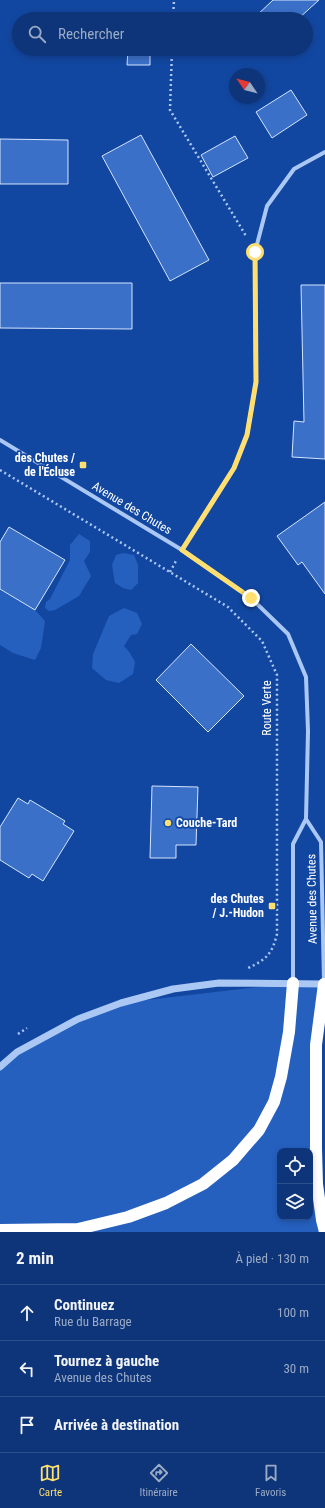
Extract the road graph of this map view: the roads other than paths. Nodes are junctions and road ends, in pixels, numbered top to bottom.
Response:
1 (325, 152) edge
2 (0, 440) edge
3 (182, 550) junction
4 (306, 819) junction
5 (293, 983) junction
6 (324, 984) edge
7 (0, 1067) edge
8 (0, 1230) edge
9 (325, 1232) edge

1 - 3 street
2 - 3 street, Avenue des Chutes
3 - 4 street, Avenue des Chutes
4 - 5 street, Avenue des Chutes
4 - 6 street, Avenue des Chutes
5 - 6 street
5 - 7 street
5 - 8 highway
6 - 9 highway

